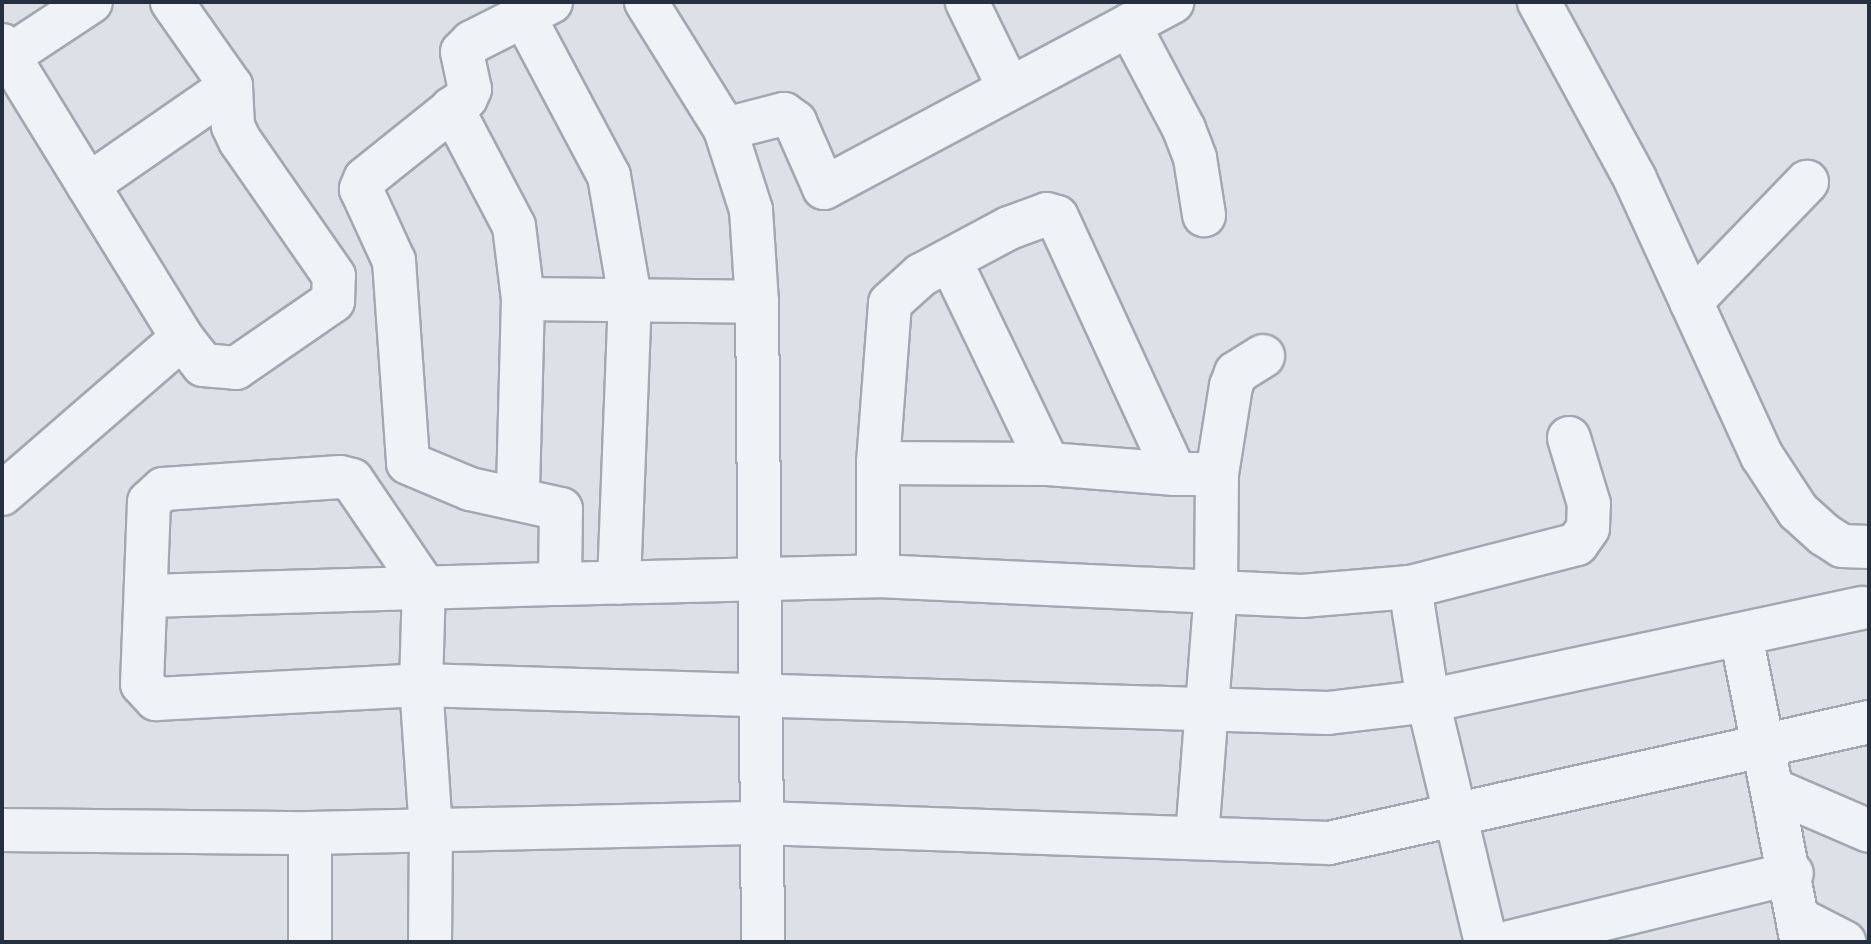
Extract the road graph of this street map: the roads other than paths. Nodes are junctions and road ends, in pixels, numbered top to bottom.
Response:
1 (91, 2) edge
2 (172, 2) edge
3 (646, 2) edge
4 (967, 2) edge
5 (1173, 2) edge
6 (1539, 2) edge
7 (538, 10) edge
8 (1129, 25) junction
9 (6, 50) edge
10 (231, 86) junction
11 (1008, 86) junction
12 (452, 108) junction
13 (725, 129) junction
14 (1807, 182) dead end
15 (88, 185) junction
16 (1204, 215) dead end
17 (950, 260) junction
18 (630, 297) junction
19 (523, 299) junction
20 (757, 302) junction
21 (1691, 302) junction
22 (182, 338) junction
23 (1263, 356) dead end
24 (1569, 438) dead end
25 (878, 463) junction
26 (1048, 464) junction
27 (1175, 474) junction
28 (1217, 474) junction
29 (2, 494) edge
30 (518, 495) junction
31 (1856, 547) edge
32 (878, 576) junction
33 (761, 577) junction
34 (619, 583) junction
35 (560, 584) junction
36 (424, 586) junction
37 (1410, 587) junction
38 (1216, 590) junction
39 (148, 596) junction
40 (1865, 622) edge
41 (1741, 635) junction
42 (421, 685) junction
43 (762, 693) junction
44 (1428, 701) junction
45 (1205, 708) junction
46 (1869, 722) edge
47 (1764, 746) junction
48 (1774, 790) junction
49 (1456, 818) junction
50 (762, 823) junction
51 (2, 830) edge
52 (431, 831) junction
53 (1869, 831) edge
54 (310, 833) junction
55 (1197, 836) junction
56 (1792, 873) junction
57 (1801, 930) edge
58 (310, 942) edge
59 (430, 942) edge
60 (763, 942) edge
61 (1486, 942) edge
62 (1510, 942) edge
63 (1844, 942) edge

1 - 9 street
2 - 10 street
3 - 13 street
4 - 11 street
5 - 8 street
6 - 21 street
7 - 12 street
7 - 18 street
8 - 11 street
8 - 16 street
9 - 15 street
10 - 15 street
10 - 22 street
11 - 13 street
12 - 19 street
12 - 30 street
13 - 20 street
14 - 21 street
15 - 22 street
17 - 25 street
17 - 26 street
17 - 27 street
18 - 19 street
18 - 20 street
18 - 34 street
19 - 30 street
20 - 33 street
21 - 31 street
22 - 29 street
23 - 28 street
24 - 37 street
25 - 26 street
25 - 32 street
26 - 27 street
27 - 28 street
28 - 38 street
30 - 35 street
31 - 40 street
32 - 33 street
32 - 38 street
33 - 34 street
33 - 43 street
34 - 35 street
35 - 36 street
36 - 39 street
36 - 39 street
36 - 42 street
37 - 38 street
37 - 44 street
38 - 45 street
39 - 42 street
40 - 41 street
41 - 44 street
41 - 47 street
42 - 43 street
42 - 52 street
43 - 45 street
43 - 50 street
44 - 45 street
44 - 49 street
45 - 55 street
46 - 47 street
47 - 48 street
47 - 49 street
48 - 53 street
48 - 56 street
49 - 55 street
49 - 61 street
50 - 52 street
50 - 55 street
50 - 60 street
51 - 54 street
52 - 54 street
52 - 59 street
54 - 58 street
56 - 57 street
56 - 62 street
57 - 63 street

